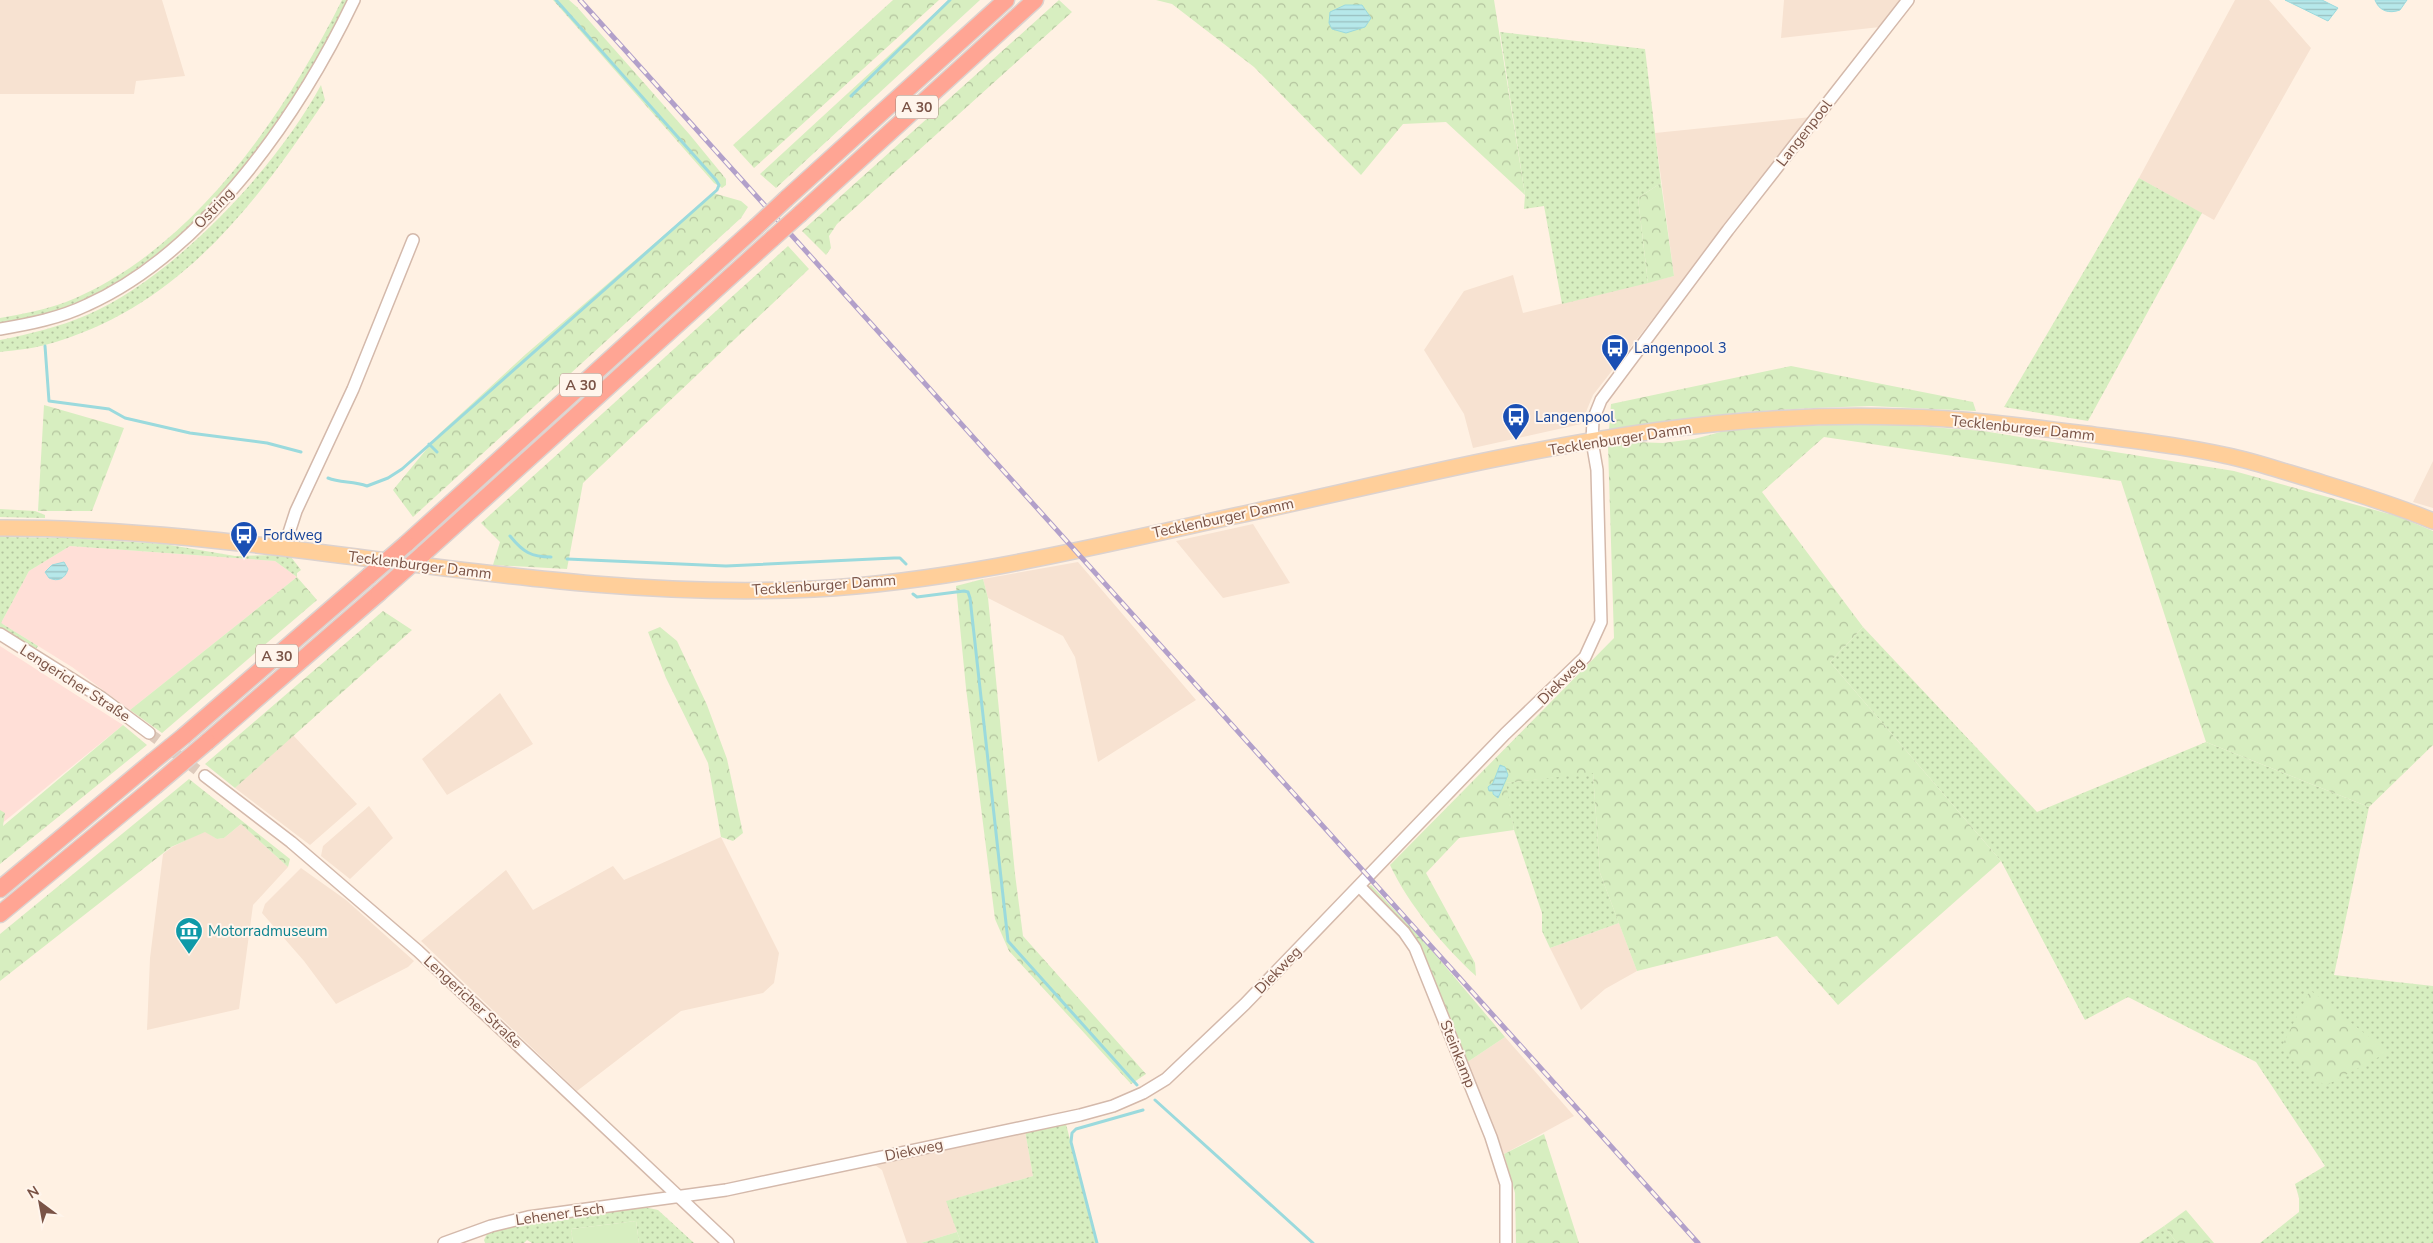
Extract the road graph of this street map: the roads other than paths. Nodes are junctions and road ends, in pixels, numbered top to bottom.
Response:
1 (354, 0) edge
2 (1006, 0) edge
3 (1035, 0) edge
4 (1908, 0) edge
5 (413, 240) dead end
6 (0, 330) edge
7 (1592, 442) junction
8 (2433, 520) edge
9 (0, 528) edge
10 (284, 548) junction
11 (0, 634) edge
12 (149, 733) tunnel mouth
13 (206, 776) tunnel mouth
14 (1360, 887) junction
15 (0, 889) edge
16 (0, 914) edge
17 (679, 1196) junction
18 (444, 1243) edge
19 (728, 1243) edge
20 (1506, 1243) edge

1 - 6 street, Ostring
2 - 15 highway, A 30, bridge
3 - 16 highway, A 30, bridge
4 - 7 street, Langenpool
5 - 10 street
7 - 8 main road, Tecklenburger Damm
7 - 10 main road, Tecklenburger Damm
7 - 14 street, Diekweg
9 - 10 main road, Tecklenburger Damm
11 - 12 street, Lengericher Straße
13 - 17 street, Lengericher Straße
14 - 17 street, Diekweg
14 - 20 street, Steinkamp
17 - 18 street, Lehener Esch
17 - 19 street, Lengericher Straße

